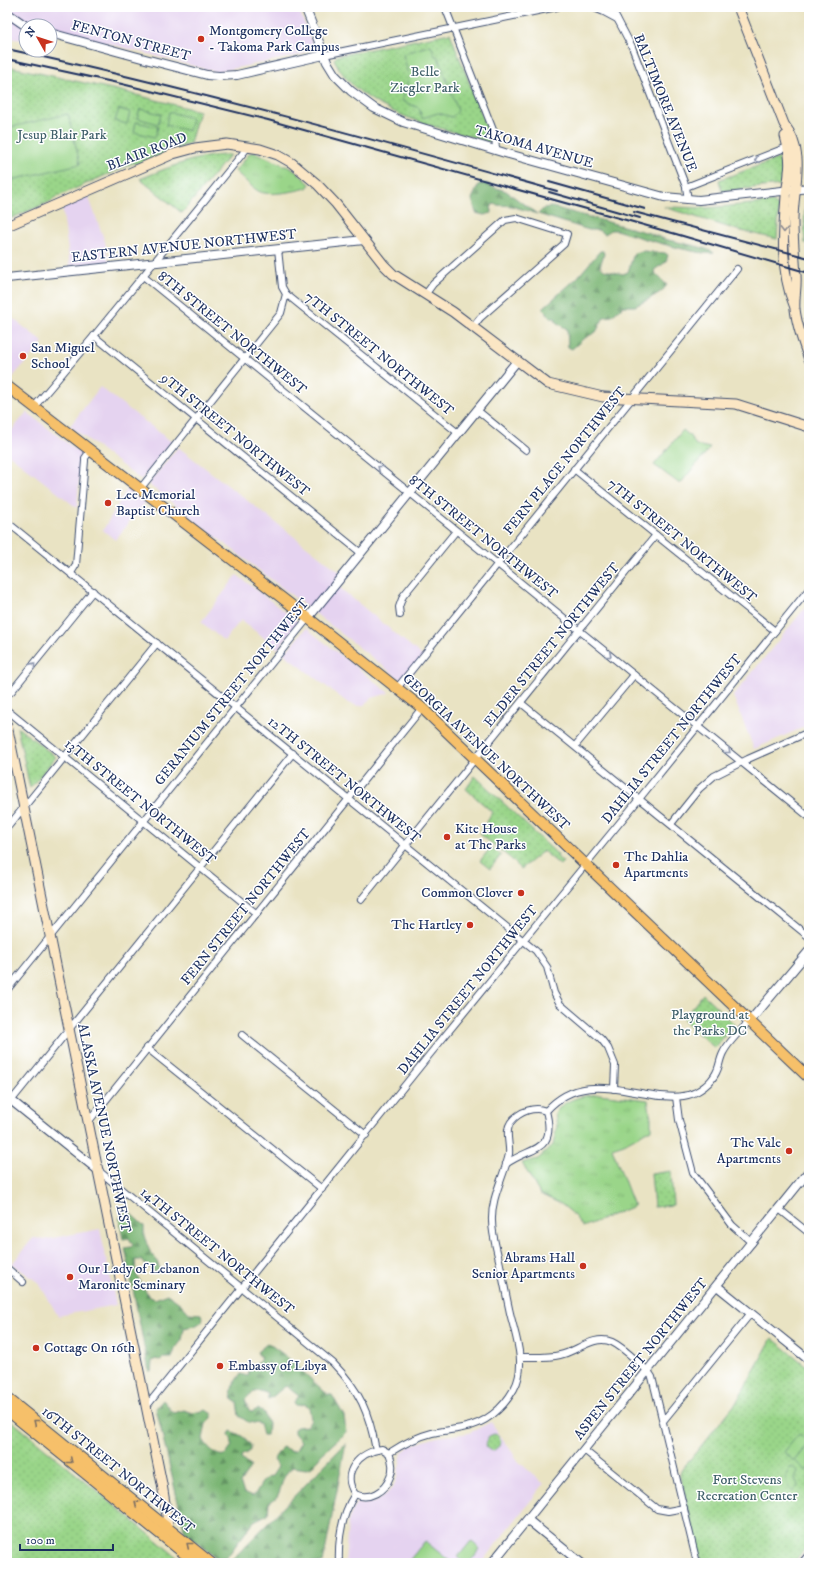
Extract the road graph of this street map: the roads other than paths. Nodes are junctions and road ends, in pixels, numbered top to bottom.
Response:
1 (305, 7) edge
2 (445, 7) edge
3 (557, 7) edge
4 (592, 7) edge
5 (611, 7) edge
6 (738, 7) edge
7 (7, 13) edge
8 (618, 20) junction
9 (18, 21) edge
10 (453, 29) junction
11 (58, 35) edge
12 (324, 55) junction
13 (791, 146) junction
14 (248, 147) junction
15 (496, 150) junction
16 (686, 187) junction
17 (809, 188) edge
18 (796, 190) junction
19 (786, 191) junction
20 (688, 200) junction
21 (7, 226) edge
22 (364, 240) junction
23 (278, 249) junction
24 (154, 262) junction
25 (738, 269) dead end
26 (142, 276) junction
27 (7, 278) edge
28 (286, 294) junction
29 (425, 294) junction
30 (795, 308) junction
31 (473, 327) junction
32 (94, 336) junction
33 (245, 359) junction
34 (809, 359) edge
35 (517, 361) junction
36 (7, 386) edge
37 (632, 399) junction
38 (34, 406) junction
39 (477, 410) junction
40 (196, 419) junction
41 (809, 427) edge
42 (458, 433) junction
43 (526, 450) dead end
44 (90, 451) junction
45 (574, 469) junction
46 (140, 489) junction
47 (410, 493) junction
48 (7, 522) edge
49 (456, 531) junction
50 (656, 535) junction
51 (362, 553) junction
52 (497, 564) junction
53 (71, 573) junction
54 (809, 589) edge
55 (93, 591) junction
56 (400, 615) dead end
57 (308, 618) junction
58 (579, 630) junction
59 (775, 631) junction
60 (157, 643) junction
61 (634, 675) junction
62 (397, 688) junction
63 (7, 693) edge
64 (521, 703) junction
65 (236, 707) junction
66 (422, 708) junction
67 (7, 710) edge
68 (7, 725) edge
69 (698, 727) junction
70 (809, 732) edge
71 (9, 745) edge
72 (575, 746) junction
73 (293, 753) junction
74 (65, 757) junction
75 (476, 758) junction
76 (741, 762) junction
77 (350, 799) junction
78 (640, 799) junction
79 (24, 808) junction
80 (809, 817) edge
81 (144, 821) junction
82 (671, 824) junction
83 (7, 828) edge
84 (405, 845) junction
85 (586, 864) junction
86 (200, 868) junction
87 (361, 900) dead end
88 (257, 914) junction
89 (50, 937) junction
90 (809, 937) edge
91 (523, 941) junction
92 (809, 951) edge
93 (7, 990) edge
94 (750, 1021) junction
95 (69, 1029) junction
96 (242, 1036) dead end
97 (147, 1048) junction
98 (809, 1078) edge
99 (614, 1089) junction
100 (676, 1097) junction
101 (8, 1102) edge
102 (546, 1110) junction
103 (89, 1121) junction
104 (366, 1135) junction
105 (509, 1149) junction
106 (520, 1156) junction
107 (506, 1164) junction
108 (99, 1171) junction
109 (809, 1172) edge
110 (322, 1189) junction
111 (779, 1209) junction
112 (809, 1233) edge
113 (752, 1243) junction
114 (7, 1268) edge
115 (23, 1282) dead end
116 (717, 1286) junction
117 (242, 1289) junction
118 (751, 1313) junction
119 (520, 1357) junction
120 (809, 1360) edge
121 (648, 1371) junction
122 (7, 1398) edge
123 (146, 1407) junction
124 (7, 1410) edge
125 (663, 1421) junction
126 (376, 1450) junction
127 (584, 1450) junction
128 (389, 1453) junction
129 (355, 1494) junction
130 (684, 1508) junction
131 (528, 1520) junction
132 (165, 1532) junction
133 (809, 1556) edge
134 (196, 1563) edge
135 (210, 1563) edge
136 (339, 1563) edge
137 (492, 1563) edge
138 (582, 1563) edge
139 (697, 1563) edge
140 (803, 1563) edge

1 - 12 street, TAKOMA AVENUE
2 - 10 street
3 - 10 street
4 - 8 street
5 - 8 street, BALTIMORE AVENUE
6 - 13 main road
7 - 9 street
8 - 16 street, BALTIMORE AVENUE
10 - 12 street
10 - 15 street
11 - 12 street, FENTON STREET
12 - 15 street, TAKOMA AVENUE
13 -> 16 street
13 - 18 main road
13 - 19 main road
14 - 21 main road, BLAIR ROAD
14 - 22 main road, BLAIR ROAD
14 - 24 street
15 - 20 street, TAKOMA AVENUE
16 - 20 street
17 - 18 street
18 - 19 street
18 - 30 main road
19 - 20 street
19 -> 30 main road
22 - 23 street, EASTERN AVENUE NORTHWEST
22 - 29 main road, BLAIR ROAD
23 - 24 street, EASTERN AVENUE NORTHWEST
23 - 28 street
24 - 26 street
24 - 27 street, EASTERN AVENUE NORTHWEST
25 - 37 street, FERN PLACE NORTHWEST
26 - 32 street
26 - 33 street, 8TH STREET NORTHWEST
28 - 33 street
28 - 42 street, 7TH STREET NORTHWEST
29 - 31 main road, BLAIR ROAD
29 - 31 street
30 - 34 main road
31 - 35 main road, BLAIR ROAD
32 - 38 street
32 - 40 street, 9TH STREET NORTHWEST
33 - 40 street
47 -> 33 street, 8TH STREET NORTHWEST
35 - 37 main road, BLAIR ROAD
35 - 39 street, GERANIUM STREET NORTHWEST
36 - 38 main road, GEORGIA AVENUE NORTHWEST
37 - 41 main road, BLAIR ROAD
37 - 45 street, FERN PLACE NORTHWEST
38 - 44 main road, GEORGIA AVENUE NORTHWEST
39 - 42 street, GERANIUM STREET NORTHWEST
39 - 43 street
40 - 46 street
40 - 51 street, 9TH STREET NORTHWEST
42 - 47 street, GERANIUM STREET NORTHWEST
44 - 46 main road, GEORGIA AVENUE NORTHWEST
44 - 53 street
45 - 50 street, 7TH STREET NORTHWEST
45 - 52 street, FERN PLACE NORTHWEST
46 - 57 main road, GEORGIA AVENUE NORTHWEST
47 - 49 street, 8TH STREET NORTHWEST
47 - 51 street, GERANIUM STREET NORTHWEST
48 - 53 street, 12TH STREET NORTHWEST
49 - 52 street, 8TH STREET NORTHWEST
49 - 56 street
50 - 58 street, ELDER STREET NORTHWEST
50 - 59 street, 7TH STREET NORTHWEST
51 - 57 street, GERANIUM STREET NORTHWEST
52 - 58 street, 8TH STREET NORTHWEST
52 - 62 street, FERN PLACE NORTHWEST
53 - 55 street, 12TH STREET NORTHWEST
54 - 59 street, DAHLIA STREET NORTHWEST
55 - 60 street, 12TH STREET NORTHWEST
63 -> 55 street
57 - 62 main road, GEORGIA AVENUE NORTHWEST
57 - 65 street, GERANIUM STREET NORTHWEST
58 -> 61 street, 8TH STREET NORTHWEST
58 - 64 street, ELDER STREET NORTHWEST
59 - 69 street, DAHLIA STREET NORTHWEST
60 - 65 street, 12TH STREET NORTHWEST
60 - 74 street
61 - 69 street, 8TH STREET NORTHWEST
61 - 72 street
62 - 66 main road, GEORGIA AVENUE NORTHWEST
64 - 72 street
64 - 75 street, ELDER STREET NORTHWEST
65 - 73 street, 12TH STREET NORTHWEST
65 - 81 street, GERANIUM STREET NORTHWEST
66 - 75 main road, GEORGIA AVENUE NORTHWEST
66 - 77 street, FERN STREET NORTHWEST
67 - 74 street, 13TH STREET NORTHWEST
68 - 71 main road, ALASKA AVENUE NORTHWEST
69 -> 76 street, 8TH STREET NORTHWEST
69 - 78 street, DAHLIA STREET NORTHWEST
70 - 76 street
71 - 79 main road, ALASKA AVENUE NORTHWEST
72 - 78 street
73 - 77 street, 12TH STREET NORTHWEST
73 - 86 street
74 - 79 street
74 - 81 street, 13TH STREET NORTHWEST
75 - 84 street, ELDER STREET NORTHWEST
75 - 85 main road, GEORGIA AVENUE NORTHWEST
76 - 80 street, 8TH STREET NORTHWEST
76 - 82 street
77 - 84 street, 12TH STREET NORTHWEST
77 - 88 street, FERN STREET NORTHWEST
78 - 82 street
78 - 85 street, DAHLIA STREET NORTHWEST
79 - 83 street
79 - 89 main road, ALASKA AVENUE NORTHWEST
81 - 86 street, 13TH STREET NORTHWEST
81 - 89 street, GERANIUM STREET NORTHWEST
82 - 90 street
84 - 87 street, ELDER STREET NORTHWEST
84 - 91 street, 12TH STREET NORTHWEST
85 - 91 street, DAHLIA STREET NORTHWEST
85 - 94 main road, GEORGIA AVENUE NORTHWEST
86 - 88 street, 13TH STREET NORTHWEST
86 - 95 street
88 - 97 street, FERN STREET NORTHWEST
89 - 93 street, GERANIUM STREET NORTHWEST
89 - 95 main road, ALASKA AVENUE NORTHWEST
91 - 99 street, 12TH STREET NORTHWEST
91 - 104 street, DAHLIA STREET NORTHWEST
92 - 94 street
94 - 98 main road, GEORGIA AVENUE NORTHWEST
94 - 100 street
95 - 101 street
95 - 103 main road, ALASKA AVENUE NORTHWEST
96 - 104 street
97 - 103 street, FERN STREET NORTHWEST
97 - 110 street
99 - 100 street
99 - 102 street
100 - 113 street
101 - 108 street, 14TH STREET NORTHWEST
102 - 105 street
102 - 106 street
103 - 108 main road, ALASKA AVENUE NORTHWEST
104 - 110 street, DAHLIA STREET NORTHWEST
105 - 106 street
105 - 107 street
106 - 107 street
107 - 119 street
108 - 117 street, 14TH STREET NORTHWEST
108 - 123 main road, ALASKA AVENUE NORTHWEST
109 - 111 street, ASPEN STREET NORTHWEST
110 - 117 street, DAHLIA STREET NORTHWEST
111 - 112 street
111 - 113 street, ASPEN STREET NORTHWEST
113 - 116 street, ASPEN STREET NORTHWEST
114 - 115 street
116 - 118 street
116 - 121 street, ASPEN STREET NORTHWEST
117 - 123 street, DAHLIA STREET NORTHWEST
117 - 126 street, 14TH STREET NORTHWEST
118 - 120 street
118 - 125 street
119 - 121 street
119 - 128 street
121 - 125 street
121 - 127 street, ASPEN STREET NORTHWEST
132 -> 122 main road, 16TH STREET NORTHWEST
123 - 132 main road, ALASKA AVENUE NORTHWEST
124 -> 132 main road, 16TH STREET NORTHWEST
125 - 130 street
126 - 128 street
126 - 129 street
127 - 130 street
127 - 131 street, ASPEN STREET NORTHWEST
128 - 129 street
129 - 136 street
130 - 139 street
131 - 137 street, ASPEN STREET NORTHWEST
131 - 138 street
132 - 134 main road, 16TH STREET NORTHWEST
135 -> 132 main road, 16TH STREET NORTHWEST
133 - 140 street

